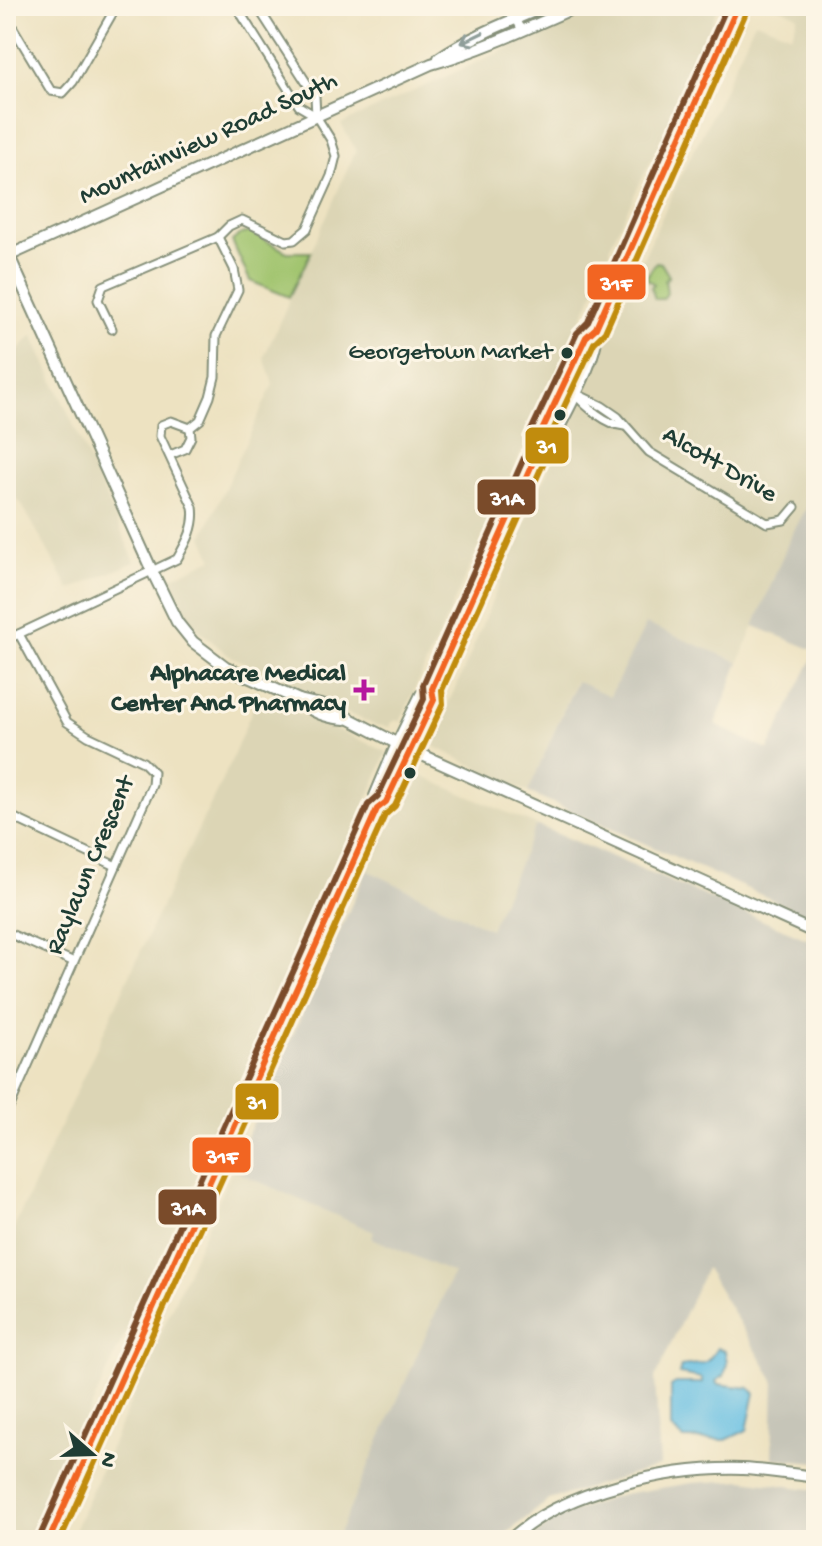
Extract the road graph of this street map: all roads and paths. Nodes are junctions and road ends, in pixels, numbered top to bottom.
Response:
1 (112, 6) edge
2 (236, 6) edge
3 (257, 6) edge
4 (509, 6) edge
5 (546, 6) edge
6 (573, 6) edge
7 (738, 6) edge
8 (6, 16) edge
9 (515, 18) junction
10 (522, 30) junction
11 (16, 32) junction
12 (6, 38) edge
13 (276, 38) junction
14 (261, 48) junction
15 (431, 64) junction
16 (316, 116) junction
17 (218, 237) junction
18 (8, 256) edge
19 (112, 329) dead end
20 (568, 390) junction
21 (190, 428) junction
22 (170, 455) junction
23 (795, 507) dead end
24 (152, 571) junction
25 (19, 634) junction
26 (6, 640) edge
27 (432, 689) junction
28 (398, 744) junction
29 (411, 749) junction
30 (377, 809) junction
31 (6, 814) edge
32 (116, 866) junction
33 (6, 932) edge
34 (816, 933) edge
35 (72, 961) junction
36 (6, 1115) edge
37 (816, 1477) edge
38 (49, 1540) edge
39 (510, 1540) edge

1 - 11 street
2 - 14 street
3 - 13 street
4 - 9 street
5 - 9 street, Mountainview Road South
6 - 10 street, Mountainview Road South
7 - 20 main road
8 - 11 street
9 - 10 street
9 -> 15 street, Mountainview Road South
10 - 15 street, Mountainview Road South
11 - 12 street
13 - 14 street
13 - 16 street
14 - 16 street
15 - 16 street, Mountainview Road South
16 - 17 street
16 - 18 street, Mountainview Road South
17 - 19 street
17 - 21 street
18 - 24 street
20 - 23 street, Alcott Drive
20 - 27 main road
21 - 22 street
21 - 22 street
22 - 24 street
24 - 25 street
24 - 28 street
25 - 26 street
25 - 32 street, Raylawn Crescent
27 - 28 main road
27 - 29 main road
28 - 29 street
28 - 30 main road
29 - 30 main road
29 - 34 street
30 - 38 main road
31 - 32 street
32 - 35 street, Raylawn Crescent
33 - 35 street
35 - 36 street, Raylawn Crescent
37 - 39 street

